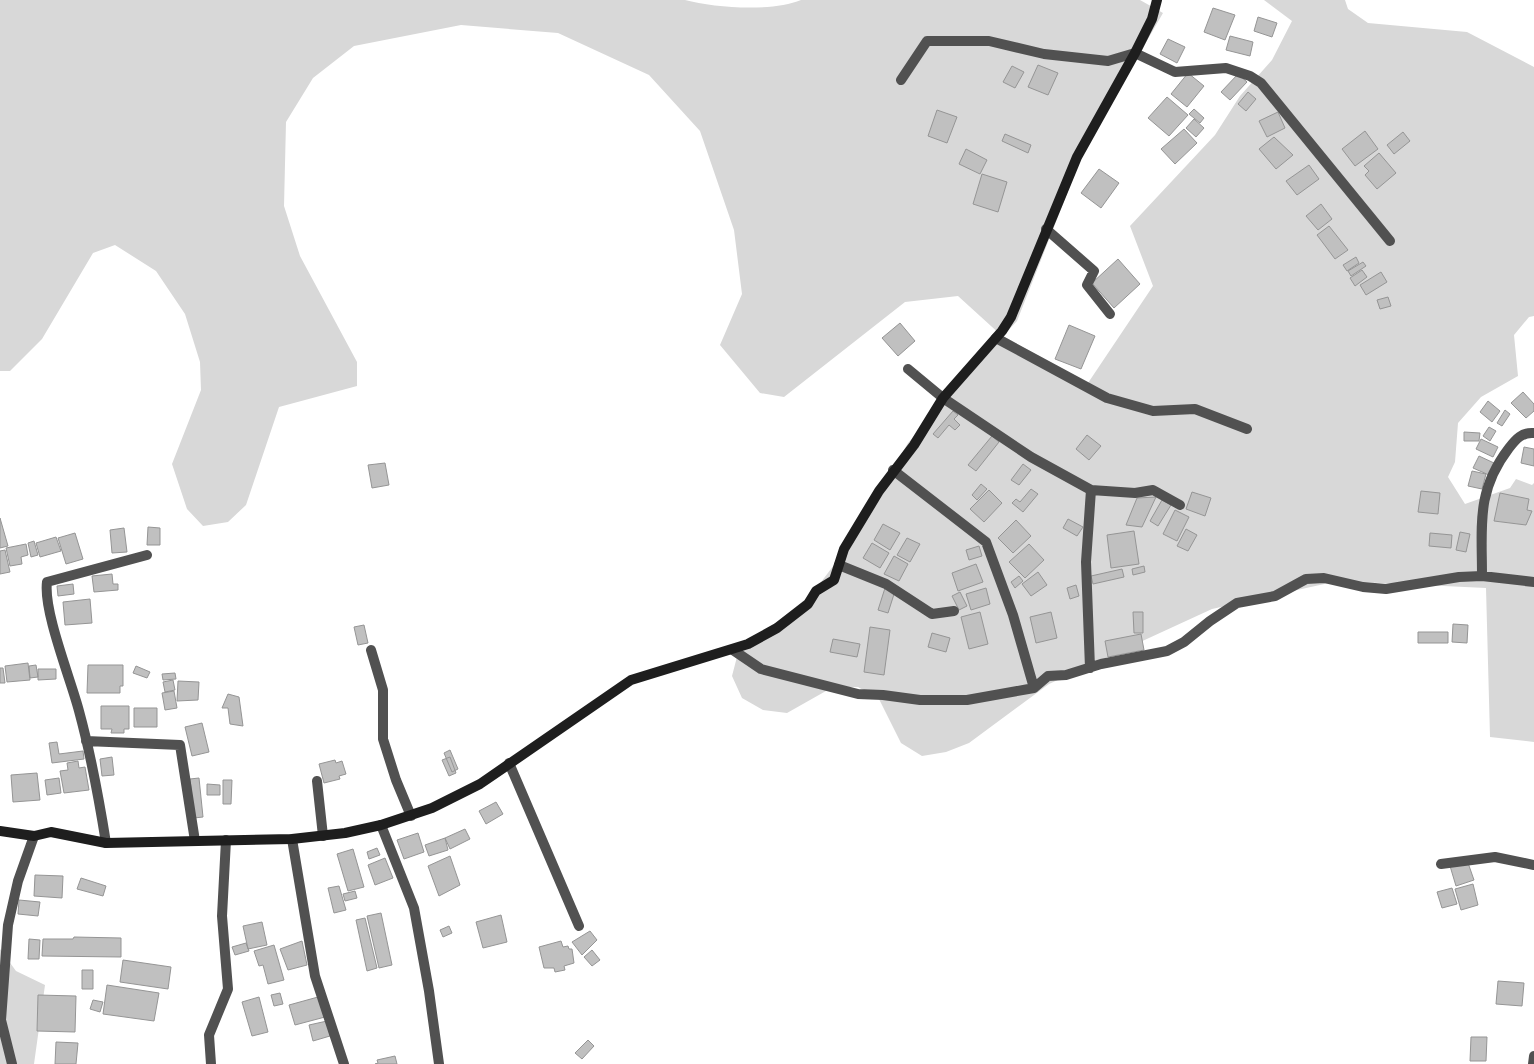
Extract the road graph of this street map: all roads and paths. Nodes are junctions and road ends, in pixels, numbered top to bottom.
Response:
1 (1157, 0) edge
2 (1135, 54) junction
3 (901, 80) dead end
4 (1046, 229) junction
5 (1390, 241) dead end
6 (1110, 314) dead end
7 (996, 338) junction
8 (908, 369) dead end
9 (943, 398) junction
10 (1246, 429) dead end
11 (1534, 433) edge
12 (893, 470) junction
13 (1091, 490) junction
14 (1180, 505) dead end
15 (148, 555) dead end
16 (839, 565) junction
17 (1482, 576) junction
18 (1534, 582) edge
19 (954, 610) dead end
20 (371, 650) dead end
21 (733, 650) junction
22 (1090, 668) junction
23 (1034, 688) junction
24 (86, 741) junction
25 (509, 763) junction
26 (317, 781) dead end
27 (411, 816) junction
28 (381, 825) junction
29 (0, 831) edge
30 (34, 836) junction
31 (323, 836) junction
32 (292, 839) junction
33 (226, 840) junction
34 (195, 841) junction
35 (106, 843) junction
36 (1441, 864) dead end
37 (1534, 865) edge
38 (580, 926) dead end
39 (0, 1020) edge
40 (1534, 1056) edge
41 (12, 1064) edge
42 (211, 1064) edge
43 (344, 1064) edge
44 (439, 1064) edge
45 (1533, 1064) edge

1 - 2 street
2 - 3 street
2 - 4 street
2 - 5 street
4 - 6 street
4 - 7 street
7 - 9 street
7 - 10 street
8 - 9 street
9 - 12 street
9 - 13 street
11 - 17 street
12 - 16 street
12 - 23 street
13 - 14 street
13 - 22 street
15 - 24 street
16 - 19 street
16 - 21 street
17 - 18 street
17 - 22 street
20 - 27 street
21 - 23 street
21 - 25 street
22 - 23 street
24 - 34 street
24 - 35 street
25 - 27 street
25 - 38 street
26 - 31 street
27 - 28 street
28 - 31 street
28 - 44 street
29 - 30 street
30 - 35 street
30 - 39 street
31 - 32 street
32 - 33 street
32 - 43 street
33 - 34 street
33 - 42 street
34 - 35 street
36 - 37 street
39 - 41 street
40 - 45 street

